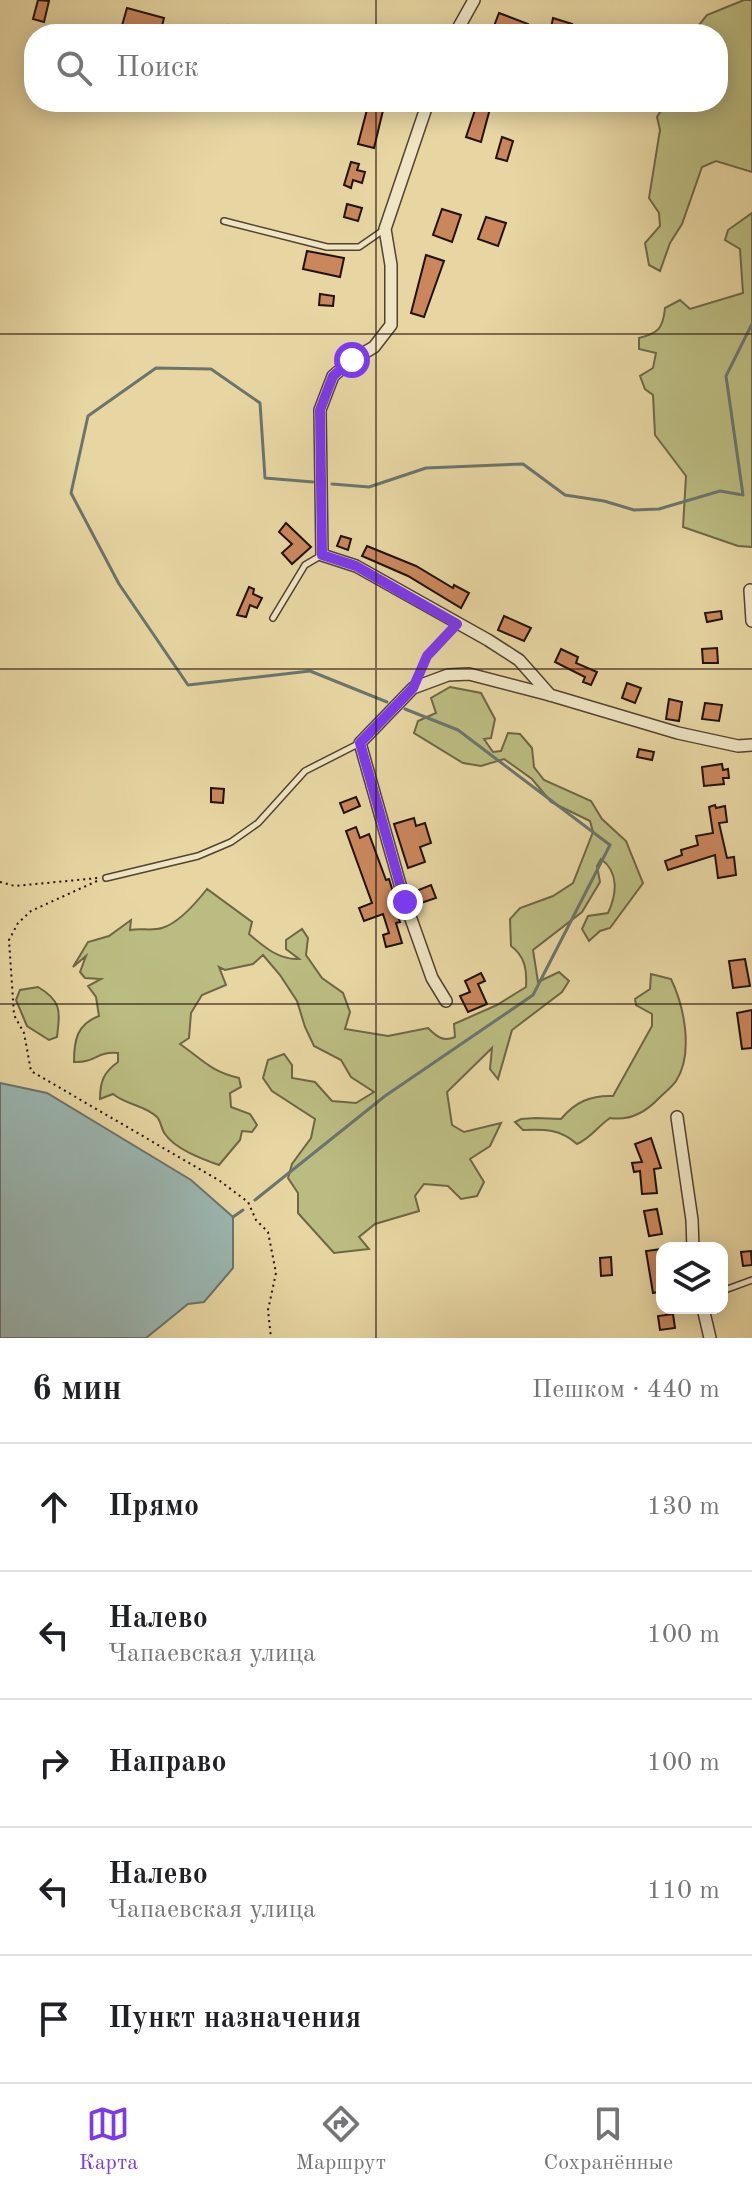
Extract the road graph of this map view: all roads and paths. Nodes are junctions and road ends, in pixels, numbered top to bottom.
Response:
1 (474, 0) edge
2 (461, 24) edge
3 (425, 112) edge
4 (224, 221) dead end
5 (385, 229) junction
6 (322, 555) junction
7 (750, 590) dead end
8 (273, 618) dead end
9 (752, 621) edge
10 (457, 624) junction
11 (413, 688) junction
12 (550, 695) junction
13 (360, 743) junction
14 (752, 745) edge
15 (106, 878) junction
16 (0, 882) edge
17 (446, 1001) dead end
18 (677, 1117) dead end
19 (693, 1242) edge
20 (752, 1280) edge
21 (728, 1289) edge
22 (704, 1314) edge
23 (271, 1338) edge
24 (710, 1338) edge

1 - 2 street
3 - 5 street
4 - 5 lane
5 - 6 street
6 - 8 lane
6 - 10 street
7 - 9 street
10 - 11 lane
10 - 12 street
11 - 12 street
11 - 13 street
12 - 14 street
13 - 15 lane
13 - 17 street
15 - 16 path
15 - 23 path
18 - 19 street
20 - 21 lane
22 - 24 street

